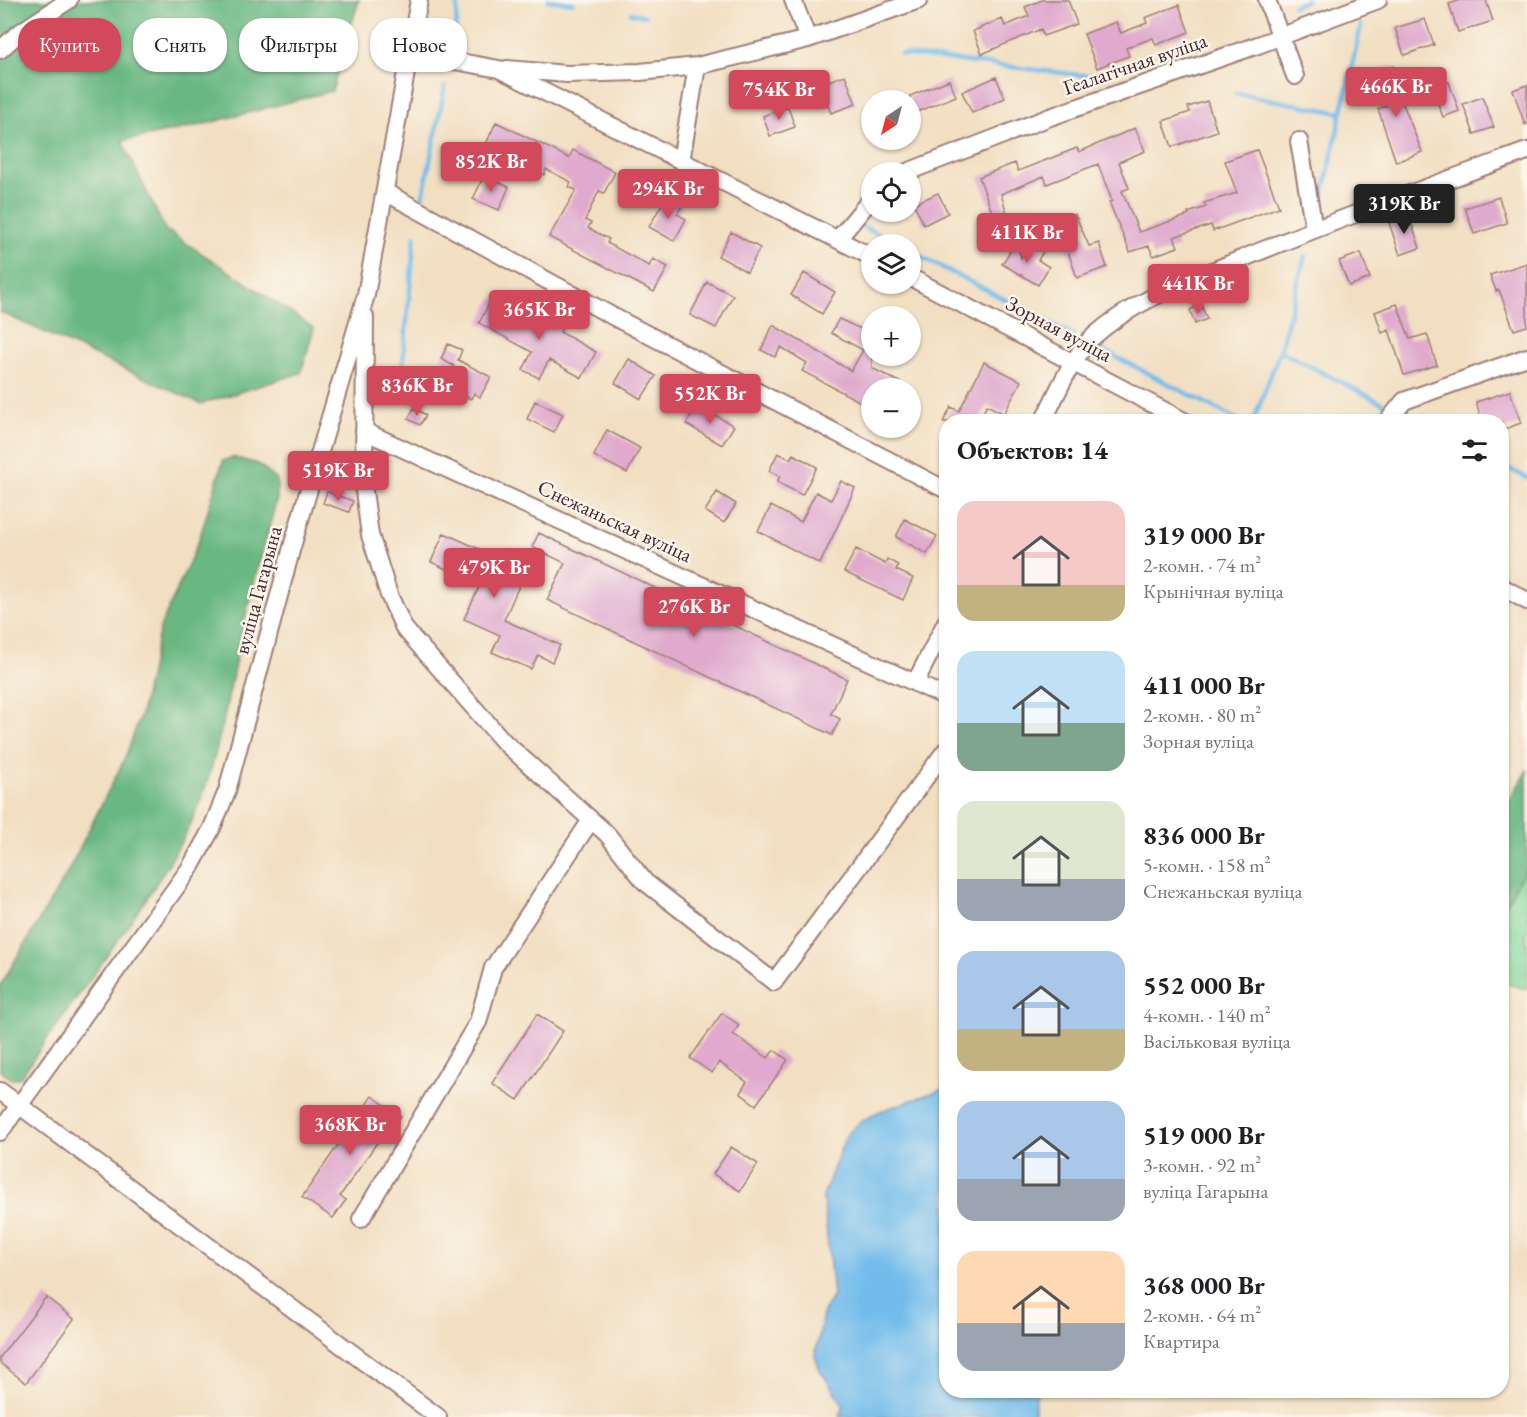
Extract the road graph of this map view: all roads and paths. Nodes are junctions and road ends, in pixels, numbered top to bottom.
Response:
1 (69, 0) edge
2 (419, 0) edge
3 (793, 0) edge
4 (919, 0) edge
5 (1267, 0) edge
6 (1378, 0) edge
7 (416, 18) edge
8 (1280, 36) junction
9 (808, 39) junction
10 (0, 50) edge
11 (467, 63) edge
12 (697, 66) junction
13 (499, 69) junction
14 (407, 72) edge
15 (1295, 76) dead end
16 (1299, 141) dead end
17 (1527, 152) edge
18 (681, 161) junction
19 (921, 167) edge
20 (385, 192) junction
21 (861, 211) edge
22 (1314, 229) junction
23 (838, 239) junction
24 (861, 251) edge
25 (921, 283) edge
26 (366, 295) junction
27 (1527, 357) edge
28 (1075, 363) junction
29 (1047, 414) edge
30 (1171, 414) edge
31 (1393, 414) edge
32 (364, 431) junction
33 (939, 486) edge
34 (1509, 591) edge
35 (1527, 601) edge
36 (939, 636) edge
37 (915, 682) junction
38 (939, 693) edge
39 (939, 759) edge
40 (591, 820) junction
41 (0, 1091) edge
42 (20, 1105) junction
43 (0, 1132) edge
44 (361, 1219) dead end
45 (438, 1417) edge

1 - 10 street
2 - 7 street, вуліца Гагарына
3 - 9 street
4 - 9 street
5 - 8 street
6 - 8 street, Геалагічная вуліца
8 - 15 street
8 - 19 street, Геалагічная вуліца
9 - 12 street
11 - 13 street
12 - 13 street
12 - 18 street
13 - 18 street
14 - 20 street, вуліца Гагарына
16 - 22 street
17 - 22 street
18 - 23 street
20 - 26 street, вуліца Гагарына
20 - 33 street
21 - 23 street
22 - 28 street
23 - 24 street
25 - 28 street, Зорная вуліца
26 - 32 street
26 - 42 street, вуліца Гагарына
27 - 31 street
28 - 29 street
28 - 30 street, Зорная вуліца
32 - 37 street, Снежаньская вуліца
32 - 40 street
34 - 35 street
36 - 37 street
37 - 38 street, Снежаньская вуліца
39 - 40 street
40 - 44 street
41 - 42 street
42 - 43 street, вуліца Гагарына
42 - 45 street

